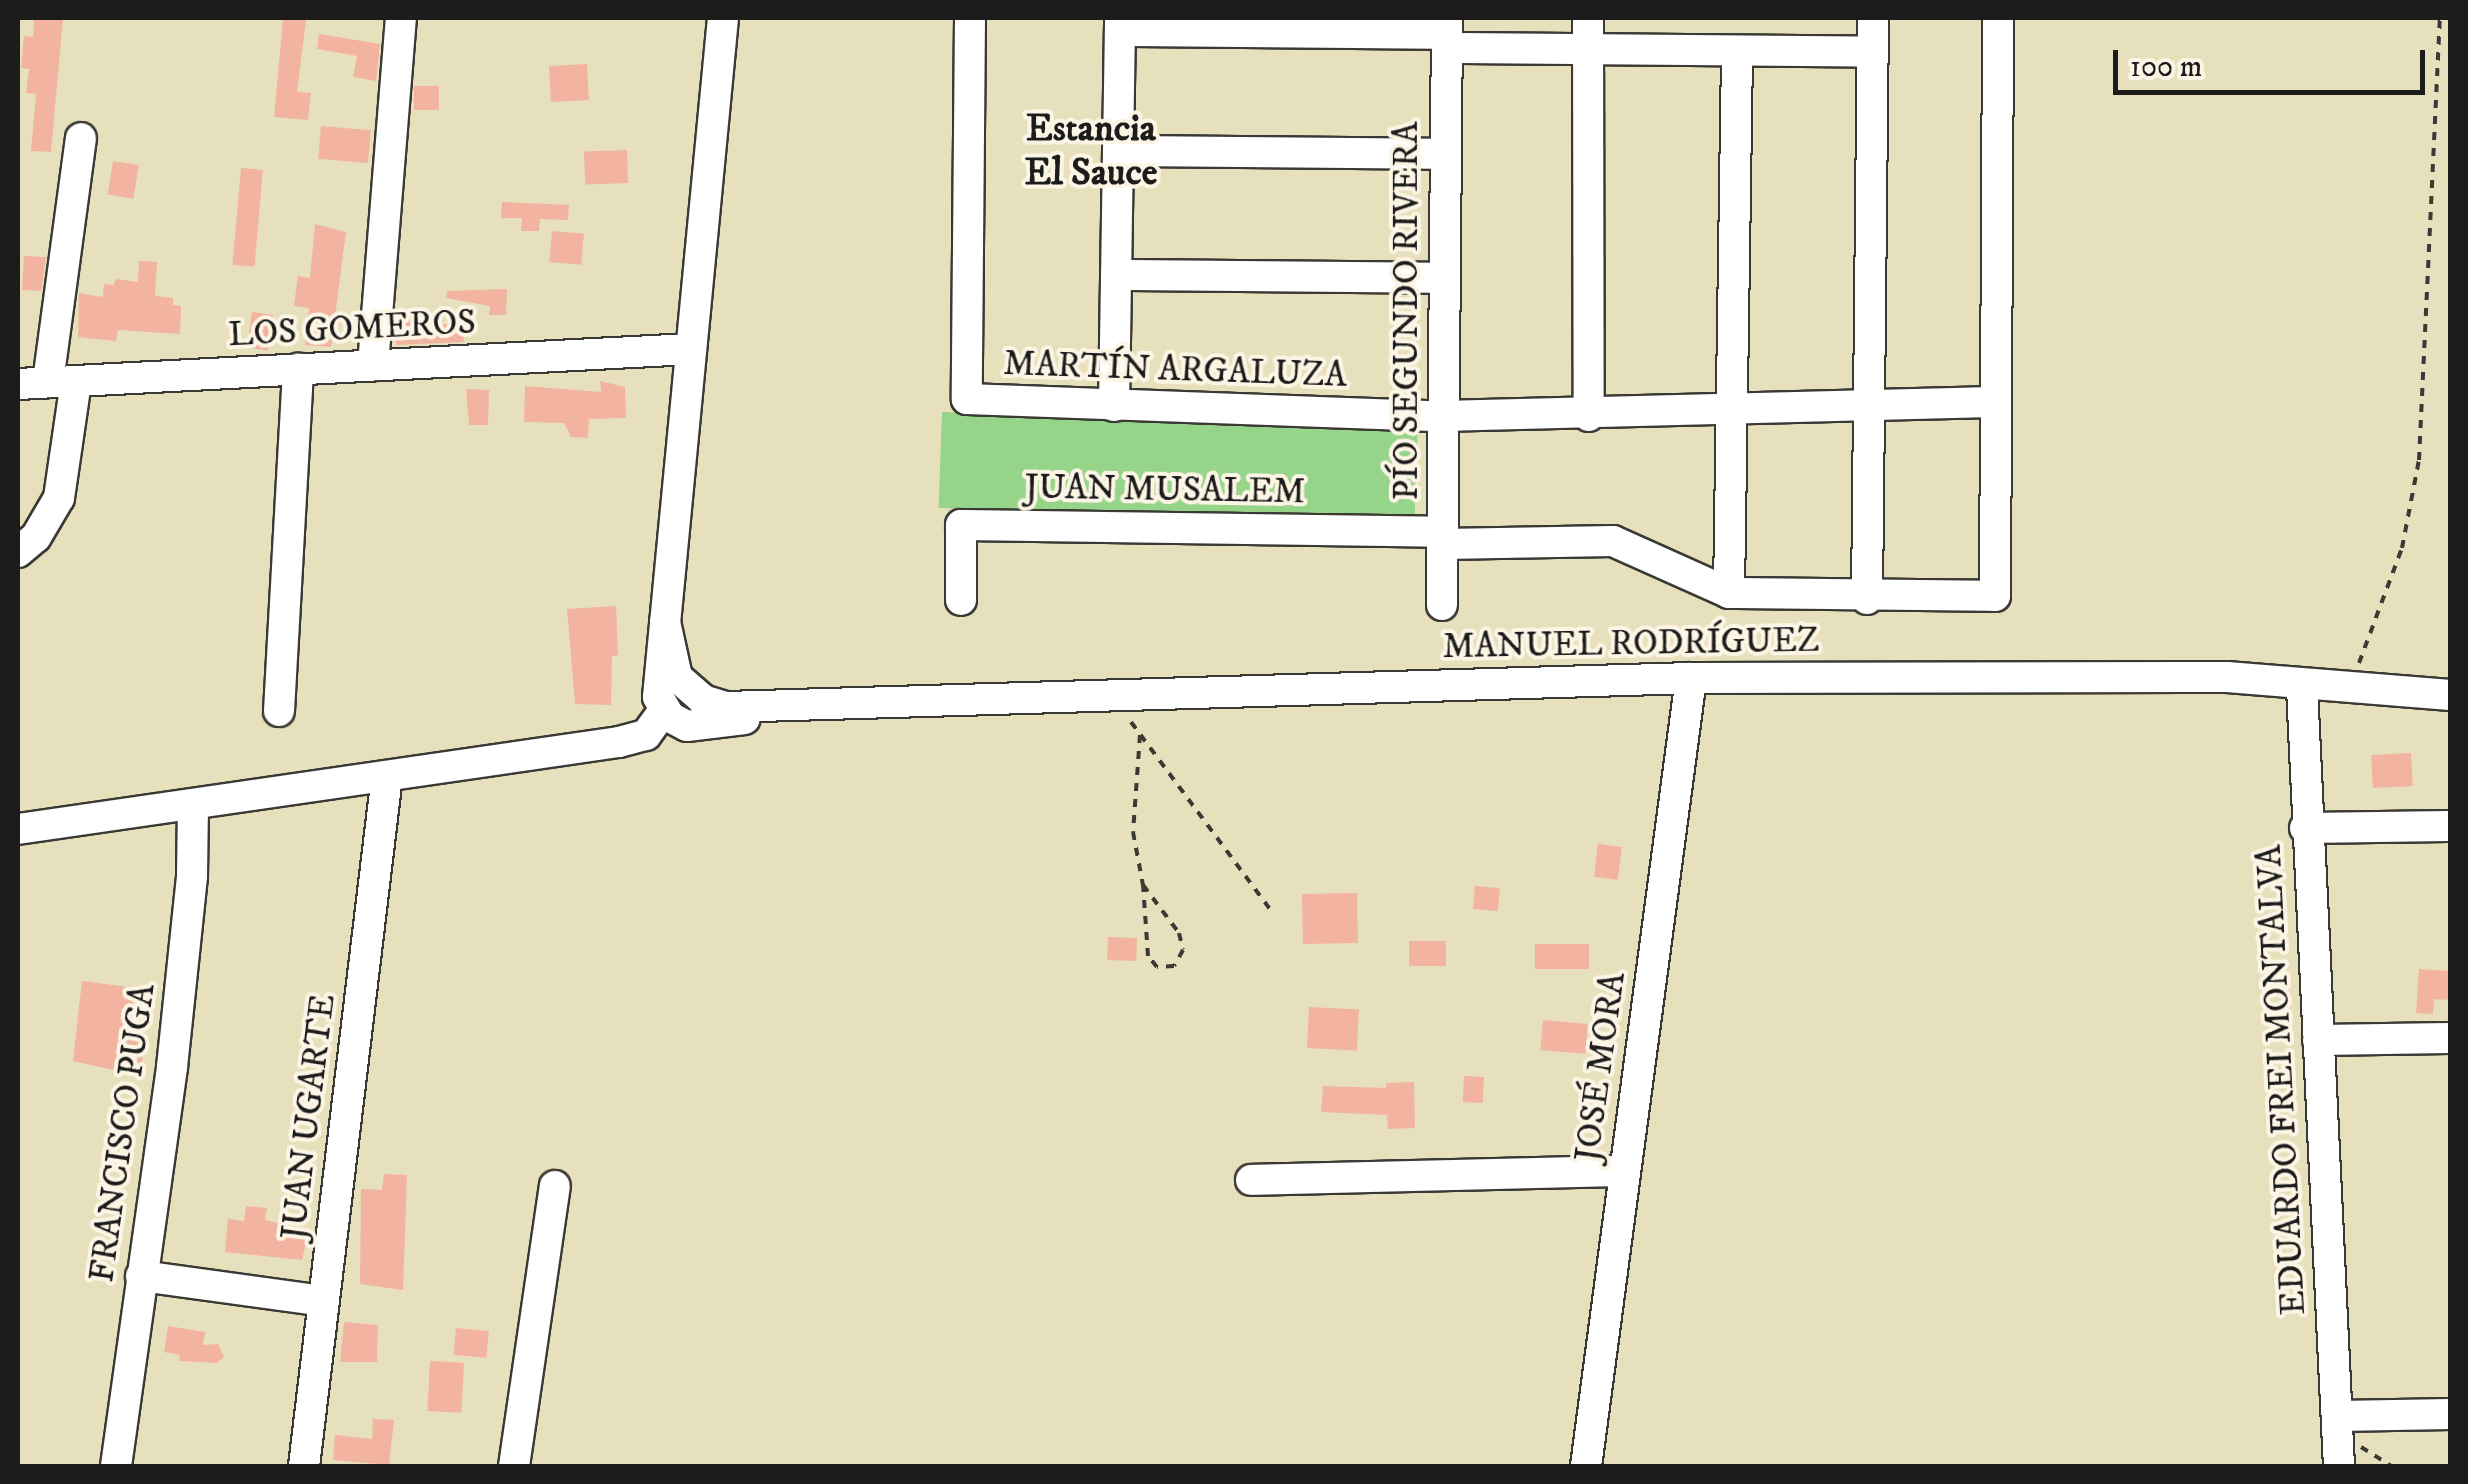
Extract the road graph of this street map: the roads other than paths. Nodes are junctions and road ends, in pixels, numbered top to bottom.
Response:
1 (401, 18) edge
2 (723, 18) edge
3 (970, 18) edge
4 (1588, 18) edge
5 (1872, 18) edge
6 (1998, 18) edge
7 (1120, 24) edge
8 (1447, 33) edge
9 (1588, 49) junction
10 (1737, 52) junction
11 (1872, 52) junction
12 (81, 138) dead end
13 (1118, 152) junction
14 (1446, 154) junction
15 (1116, 275) junction
16 (1445, 278) junction
17 (690, 349) junction
18 (373, 366) junction
19 (298, 369) junction
20 (62, 382) junction
21 (18, 384) edge
22 (1994, 402) junction
23 (1114, 406) junction
24 (1869, 407) junction
25 (1732, 413) junction
26 (1441, 416) junction
27 (1589, 416) junction
28 (1443, 538) junction
29 (18, 552) edge
30 (1730, 593) junction
31 (1867, 599) junction
32 (961, 600) dead end
33 (1442, 605) dead end
34 (665, 622) junction
35 (1691, 678) junction
36 (2302, 688) junction
37 (2450, 695) edge
38 (812, 709) junction
39 (664, 710) junction
40 (280, 712) dead end
41 (387, 776) junction
42 (193, 808) junction
43 (2450, 826) edge
44 (2306, 828) junction
45 (18, 829) edge
46 (2450, 1038) edge
47 (2318, 1040) junction
48 (1625, 1172) junction
49 (1251, 1180) dead end
50 (556, 1186) dead end
51 (141, 1276) junction
52 (322, 1301) junction
53 (2450, 1414) edge
54 (2338, 1416) junction
55 (2339, 1458) edge
56 (116, 1466) edge
57 (304, 1466) edge
58 (514, 1466) edge
59 (1586, 1466) edge

1 - 18 street
2 - 17 street
3 - 23 street, MARTÍN ARGALUZA
4 - 9 street
5 - 11 street
6 - 22 street
7 - 8 street
7 - 13 street
8 - 9 street
8 - 14 street, PÍO SEGUNDO RIVERA
9 - 10 street
9 - 27 street
10 - 11 street
10 - 25 street
11 - 24 street
12 - 20 street
13 - 14 street
13 - 15 street
14 - 16 street, PÍO SEGUNDO RIVERA
15 - 16 street
15 - 23 street
16 - 26 street, PÍO SEGUNDO RIVERA
17 - 18 street, LOS GOMEROS
17 - 34 street
18 - 19 street, LOS GOMEROS
19 - 20 street, LOS GOMEROS
19 - 40 street
20 - 21 street, LOS GOMEROS
20 - 29 street
22 - 24 street, MARTÍN ARGALUZA
22 - 31 street
23 - 26 street, MARTÍN ARGALUZA
24 - 25 street, MARTÍN ARGALUZA
24 - 31 street
25 - 27 street, MARTÍN ARGALUZA
25 - 30 street
26 - 27 street, MARTÍN ARGALUZA
26 - 28 street, PÍO SEGUNDO RIVERA
28 - 30 street
28 - 32 street, JUAN MUSALEM
28 - 33 street, PÍO SEGUNDO RIVERA
30 - 31 street
34 - 38 street, MANUEL RODRÍGUEZ
34 - 39 street
35 - 36 street, MANUEL RODRÍGUEZ
35 - 38 street, MANUEL RODRÍGUEZ
35 - 48 street, JOSÉ MORA
36 - 37 street, MANUEL RODRÍGUEZ
36 - 44 street, EDUARDO FREI MONTALVA
38 - 39 street, MANUEL RODRÍGUEZ
39 - 41 street
41 - 42 street
41 - 52 street, JUAN UGARTE
42 - 45 street
42 - 51 street, FRANCISCO PUGA
43 - 44 street
44 - 47 street, EDUARDO FREI MONTALVA
46 - 47 street
47 - 54 street, EDUARDO FREI MONTALVA
48 - 49 street
48 - 59 street, JOSÉ MORA
50 - 58 street
51 - 52 street
51 - 56 street, FRANCISCO PUGA
52 - 57 street, JUAN UGARTE
53 - 54 street
54 - 55 street, EDUARDO FREI MONTALVA

